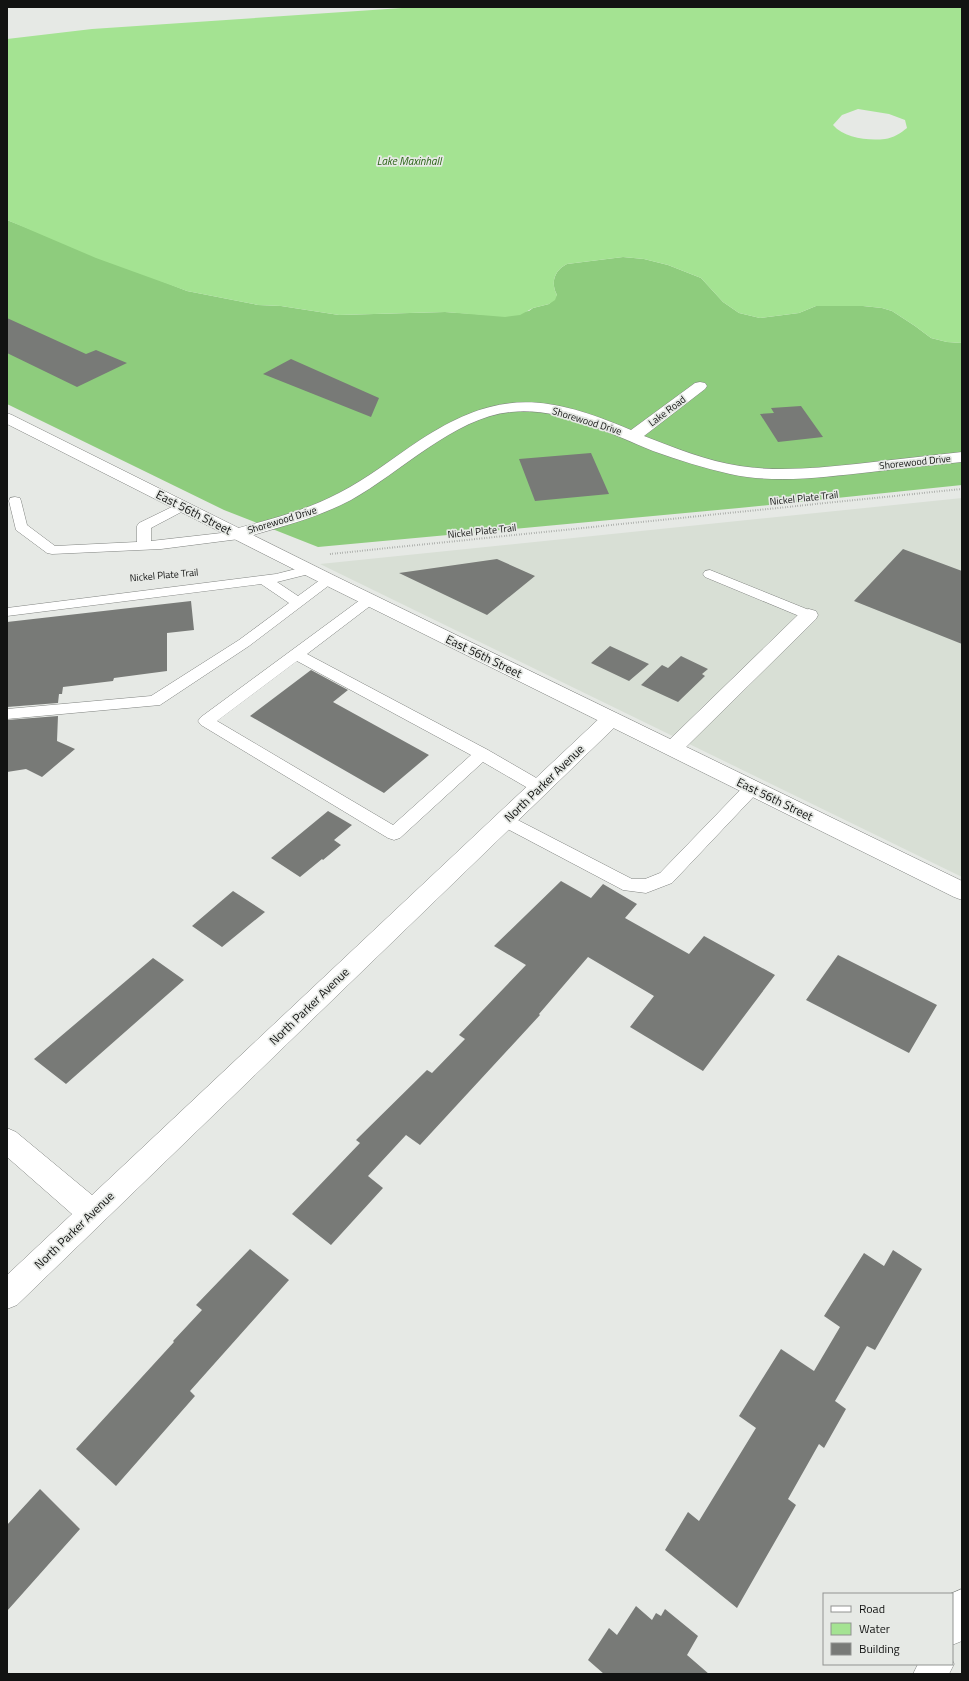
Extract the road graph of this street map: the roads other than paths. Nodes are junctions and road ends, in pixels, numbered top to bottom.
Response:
1 (700, 386) dead end
2 (7, 418) edge
3 (634, 436) junction
4 (962, 458) edge
5 (15, 501) dead end
6 (182, 506) junction
7 (238, 534) junction
8 (144, 546) junction
9 (304, 567) junction
10 (710, 574) dead end
11 (263, 579) junction
12 (328, 580) junction
13 (369, 600) junction
14 (298, 602) junction
15 (7, 612) edge
16 (809, 614) joint
17 (296, 654) junction
18 (7, 714) edge
19 (611, 719) junction
20 (673, 748) junction
21 (482, 754) junction
22 (539, 788) junction
23 (752, 788) junction
24 (504, 820) junction
25 (962, 891) edge
26 (7, 1140) edge
27 (92, 1213) junction
28 (7, 1295) edge
29 (962, 1606) edge
30 (953, 1626) edge
31 (936, 1665) edge
32 (931, 1674) edge

1 - 3 street, Lake Road
2 - 6 street, East 56th Street
3 - 4 street, Shorewood Drive
3 - 7 street, Shorewood Drive
5 - 8 lane
6 - 7 street, East 56th Street
6 - 8 lane
7 - 8 lane
7 - 9 street, East 56th Street
9 - 11 lane
9 - 12 street, East 56th Street
10 - 16 lane
11 - 14 lane
11 - 15 lane
12 - 13 street, East 56th Street
12 - 14 lane
13 - 17 lane
13 - 19 street, East 56th Street
14 - 18 lane
16 - 20 street
17 - 21 lane
17 - 21 lane
19 - 20 street, East 56th Street
19 - 22 street, North Parker Avenue
20 - 23 street, East 56th Street
21 - 22 lane
22 - 24 street, North Parker Avenue
23 - 24 lane
23 - 25 street, East 56th Street
24 - 27 street, North Parker Avenue
26 - 27 street
27 - 28 street, North Parker Avenue
29 - 30 street
31 - 32 street

